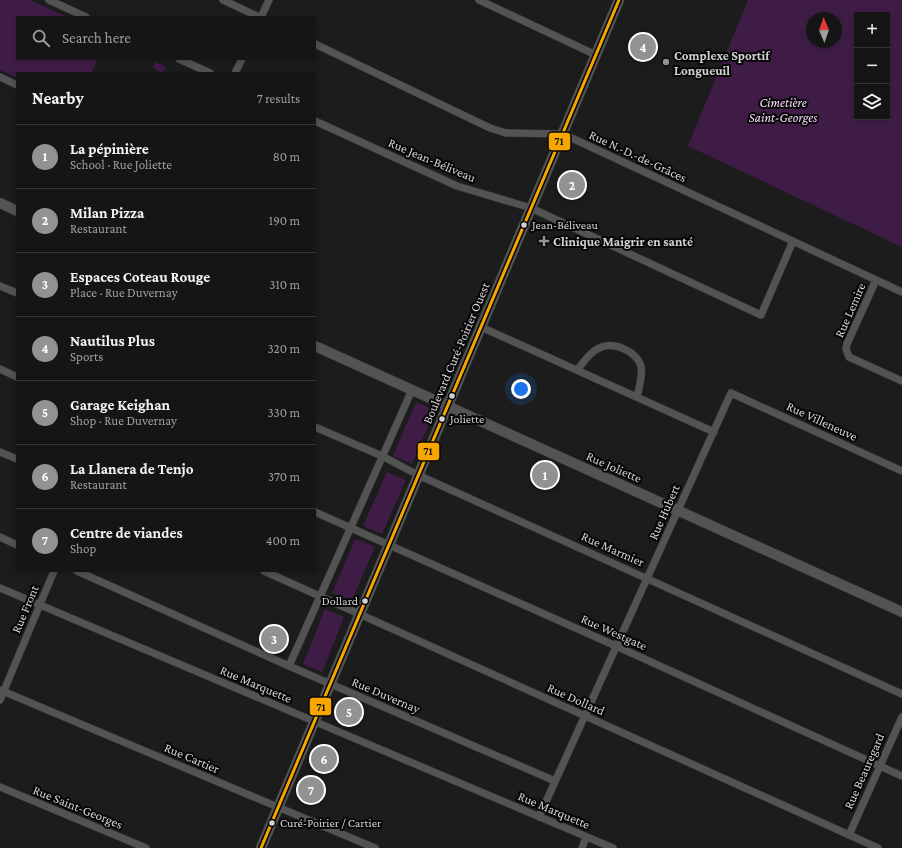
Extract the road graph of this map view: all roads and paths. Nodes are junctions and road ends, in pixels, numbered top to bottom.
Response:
1 (49, 0) edge
2 (223, 0) edge
3 (269, 0) edge
4 (479, 0) edge
5 (619, 0) edge
6 (84, 16) edge
7 (258, 16) edge
8 (261, 16) edge
9 (316, 44) edge
10 (596, 55) junction
11 (181, 60) edge
12 (242, 60) edge
13 (208, 72) edge
14 (236, 72) edge
15 (0, 77) edge
16 (16, 85) edge
17 (316, 121) edge
18 (563, 134) junction
19 (0, 204) edge
20 (531, 208) junction
21 (16, 211) edge
22 (793, 241) junction
23 (876, 280) junction
24 (0, 286) edge
25 (902, 292) edge
26 (16, 293) edge
27 (481, 327) junction
28 (316, 346) edge
29 (0, 369) edge
30 (577, 370) junction
31 (16, 377) edge
32 (902, 381) edge
33 (412, 390) junction
34 (731, 393) joint
35 (637, 397) junction
36 (448, 406) junction
37 (316, 427) edge
38 (714, 432) junction
39 (0, 452) edge
40 (382, 456) junction
41 (16, 460) edge
42 (902, 471) edge
43 (418, 475) junction
44 (678, 510) junction
45 (316, 512) edge
46 (350, 529) junction
47 (0, 537) edge
48 (16, 545) edge
49 (388, 546) junction
50 (54, 572) edge
51 (79, 572) edge
52 (266, 572) edge
53 (647, 578) junction
54 (0, 588) edge
55 (320, 596) junction
56 (40, 605) junction
57 (902, 612) edge
58 (360, 614) junction
59 (616, 646) junction
60 (289, 666) junction
61 (330, 684) junction
62 (2, 691) edge
63 (902, 694) edge
64 (0, 700) edge
65 (585, 716) junction
66 (902, 718) edge
67 (314, 721) junction
68 (880, 766) junction
69 (902, 776) edge
70 (555, 781) junction
71 (0, 788) edge
72 (278, 807) junction
73 (539, 817) junction
74 (849, 835) junction
75 (586, 837) junction
76 (146, 848) edge
77 (261, 848) edge
78 (375, 848) edge
79 (582, 848) edge
80 (613, 848) edge
81 (878, 848) edge

1 - 6 street
2 - 7 street
3 - 8 street
4 - 10 street
5 - 10 main road, Boulevard Curé-Poirier Ouest
9 - 18 street, Rue N.-D.-de-Grâces
10 - 18 main road, Boulevard Curé-Poirier Ouest
11 - 13 street
12 - 14 street
15 - 16 street
17 - 20 street, Rue Jean-Béliveau
18 - 20 main road, Boulevard Curé-Poirier Ouest
18 - 22 street, Rue N.-D.-de-Grâces
19 - 21 main road
20 - 22 street, Rue Jean-Béliveau
20 - 27 main road, Boulevard Curé-Poirier Ouest
22 - 23 street, Rue N.-D.-de-Grâces
23 - 25 street, Rue N.-D.-de-Grâces
23 - 32 street, Rue Lemire
24 - 26 street
27 - 30 street
27 - 36 main road, Boulevard Curé-Poirier Ouest
28 - 33 main road, Rue Joliette
29 - 31 street
30 - 35 street
30 - 35 street
33 - 36 main road, Rue Joliette
33 - 40 street, Boulevard Curé-Poirier Ouest
34 - 38 street, Rue Hubert
34 - 42 street, Rue Villeneuve
35 - 38 street
36 - 43 main road, Boulevard Curé-Poirier Ouest
36 - 44 main road, Rue Joliette
37 - 40 street, Rue Marmier
38 - 44 street, Rue Hubert
39 - 41 street
40 - 43 street, Rue Marmier
40 - 46 street, Boulevard Curé-Poirier Ouest
43 - 49 main road, Boulevard Curé-Poirier Ouest
43 - 53 street, Rue Marmier
44 - 53 street, Rue Hubert
44 - 57 main road, Rue Joliette
45 - 46 street, Rue Westgate
46 - 49 street, Rue Westgate
46 - 55 street, Boulevard Curé-Poirier Ouest
47 - 48 street
49 - 58 main road, Boulevard Curé-Poirier Ouest
49 - 59 street, Rue Westgate
50 - 56 street, Rue Front
51 - 60 street, Rue Duvernay
52 - 55 street, Rue Dollard
53 - 59 street, Rue Hubert
53 - 63 street, Rue Marmier
54 - 56 street, Rue Marquette
55 - 58 street, Rue Dollard
55 - 60 street, Boulevard Curé-Poirier Ouest
56 - 62 street, Rue Front
56 - 67 street, Rue Marquette
58 - 61 main road, Boulevard Curé-Poirier Ouest
58 - 65 street, Rue Dollard
59 - 65 street, Rue Hubert
59 - 68 street, Rue Westgate
60 - 61 street, Rue Duvernay
61 - 67 main road, Boulevard Curé-Poirier Ouest
61 - 70 street, Rue Duvernay
62 - 64 street, Rue Front
62 - 72 street, Rue Cartier
65 - 70 street, Rue Hubert
65 - 74 street, Rue Dollard
66 - 68 street, Rue Beauregard
67 - 72 main road, Boulevard Curé-Poirier Ouest
67 - 73 street, Rue Marquette
68 - 69 street, Rue Westgate
68 - 74 street, Rue Beauregard
70 - 73 street, Rue Hubert
71 - 76 street, Rue Saint-Georges
72 - 77 main road, Boulevard Curé-Poirier Ouest
72 - 78 street, Rue Cartier
73 - 75 street, Rue Marquette
74 - 81 street, Rue Dollard
75 - 79 street
75 - 80 street, Rue Marquette

